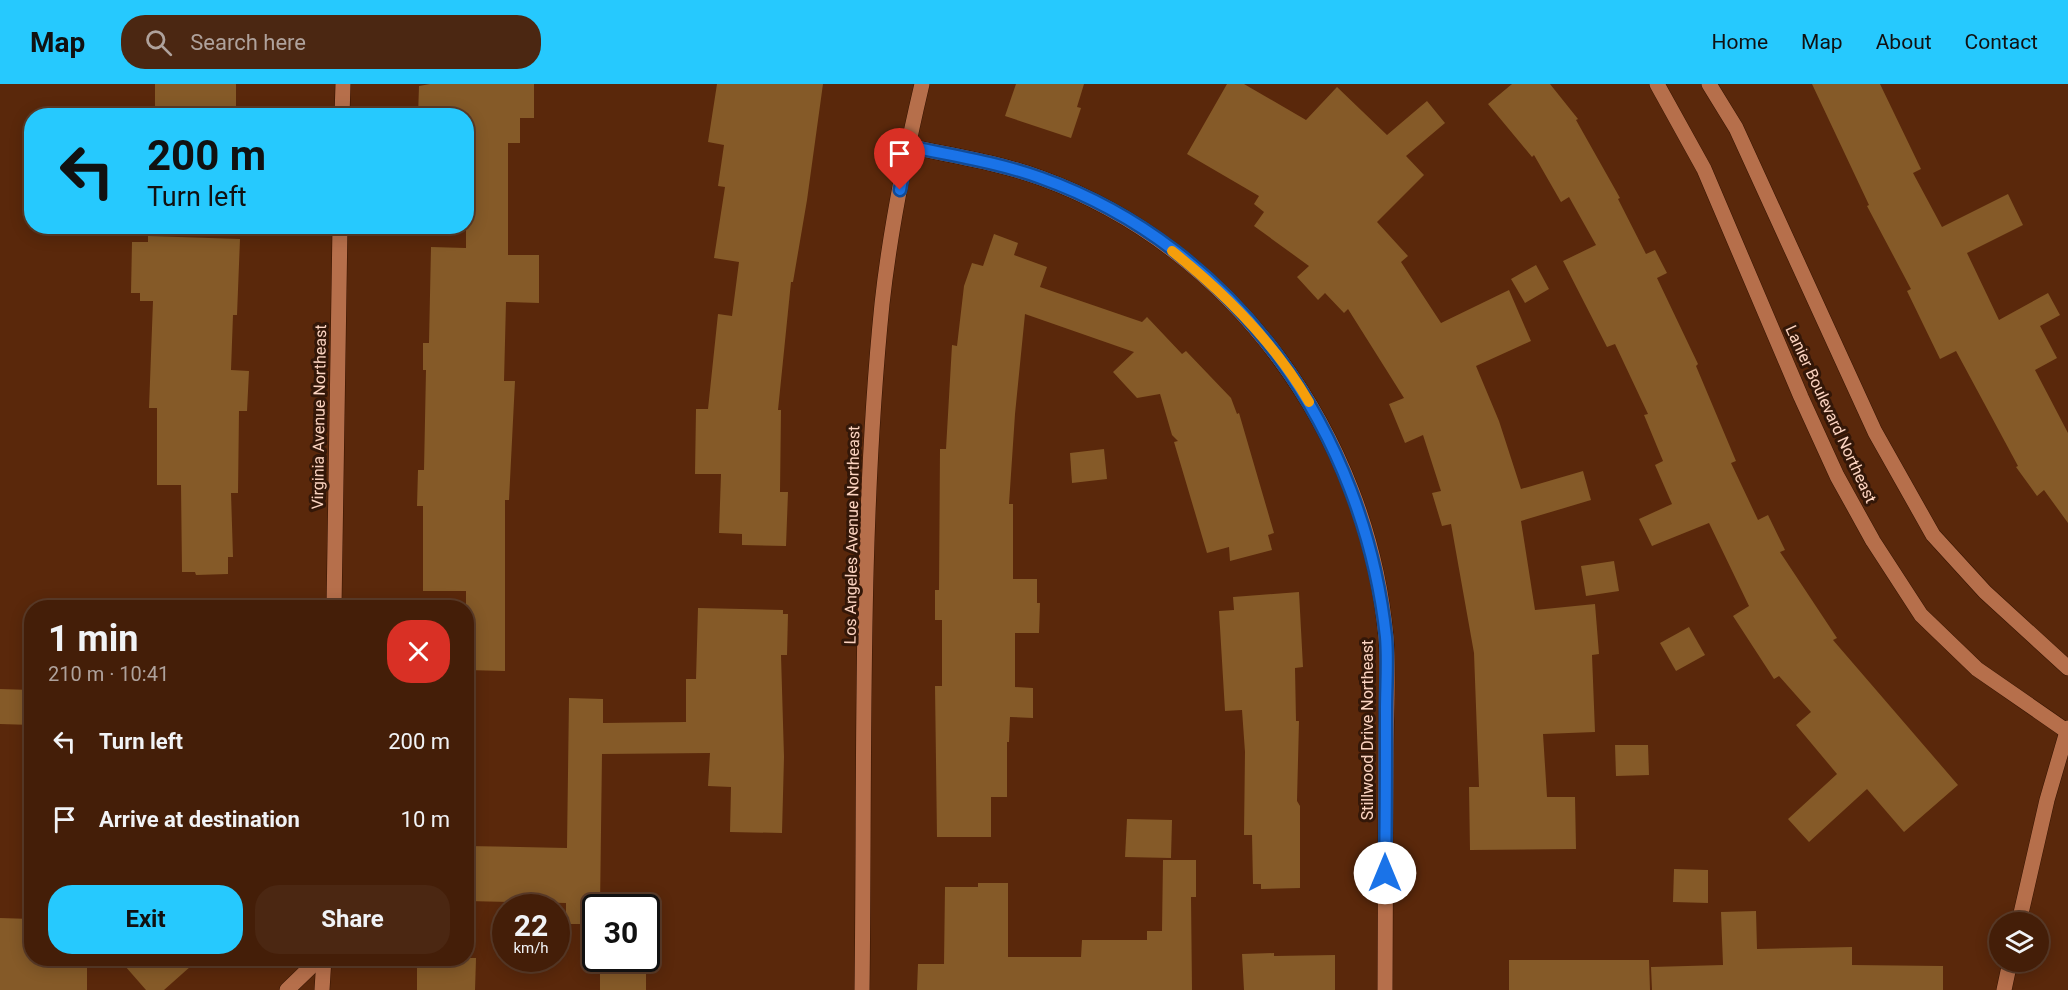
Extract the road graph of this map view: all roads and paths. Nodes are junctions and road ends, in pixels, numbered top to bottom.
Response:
1 (343, 84) edge
2 (922, 84) edge
3 (1657, 84) edge
4 (1709, 84) edge
5 (342, 108) edge
6 (908, 146) junction
7 (340, 234) edge
8 (334, 600) edge
9 (2068, 668) edge
10 (2068, 731) edge
11 (2021, 912) edge
12 (313, 966) edge
13 (322, 966) edge
14 (2008, 972) edge
15 (287, 990) edge
16 (322, 990) edge
17 (862, 990) edge
18 (1385, 990) edge
19 (2004, 990) edge

1 - 5 street
2 - 6 street, Los Angeles Avenue Northeast
3 - 10 street, Lanier Boulevard Northeast
4 - 9 street, Lanier Boulevard Northeast
6 - 17 street, Los Angeles Avenue Northeast
6 - 18 street, Stillwood Drive Northeast
7 - 8 street, Virginia Avenue Northeast
10 - 11 street
12 - 15 street
13 - 16 street
14 - 19 street

